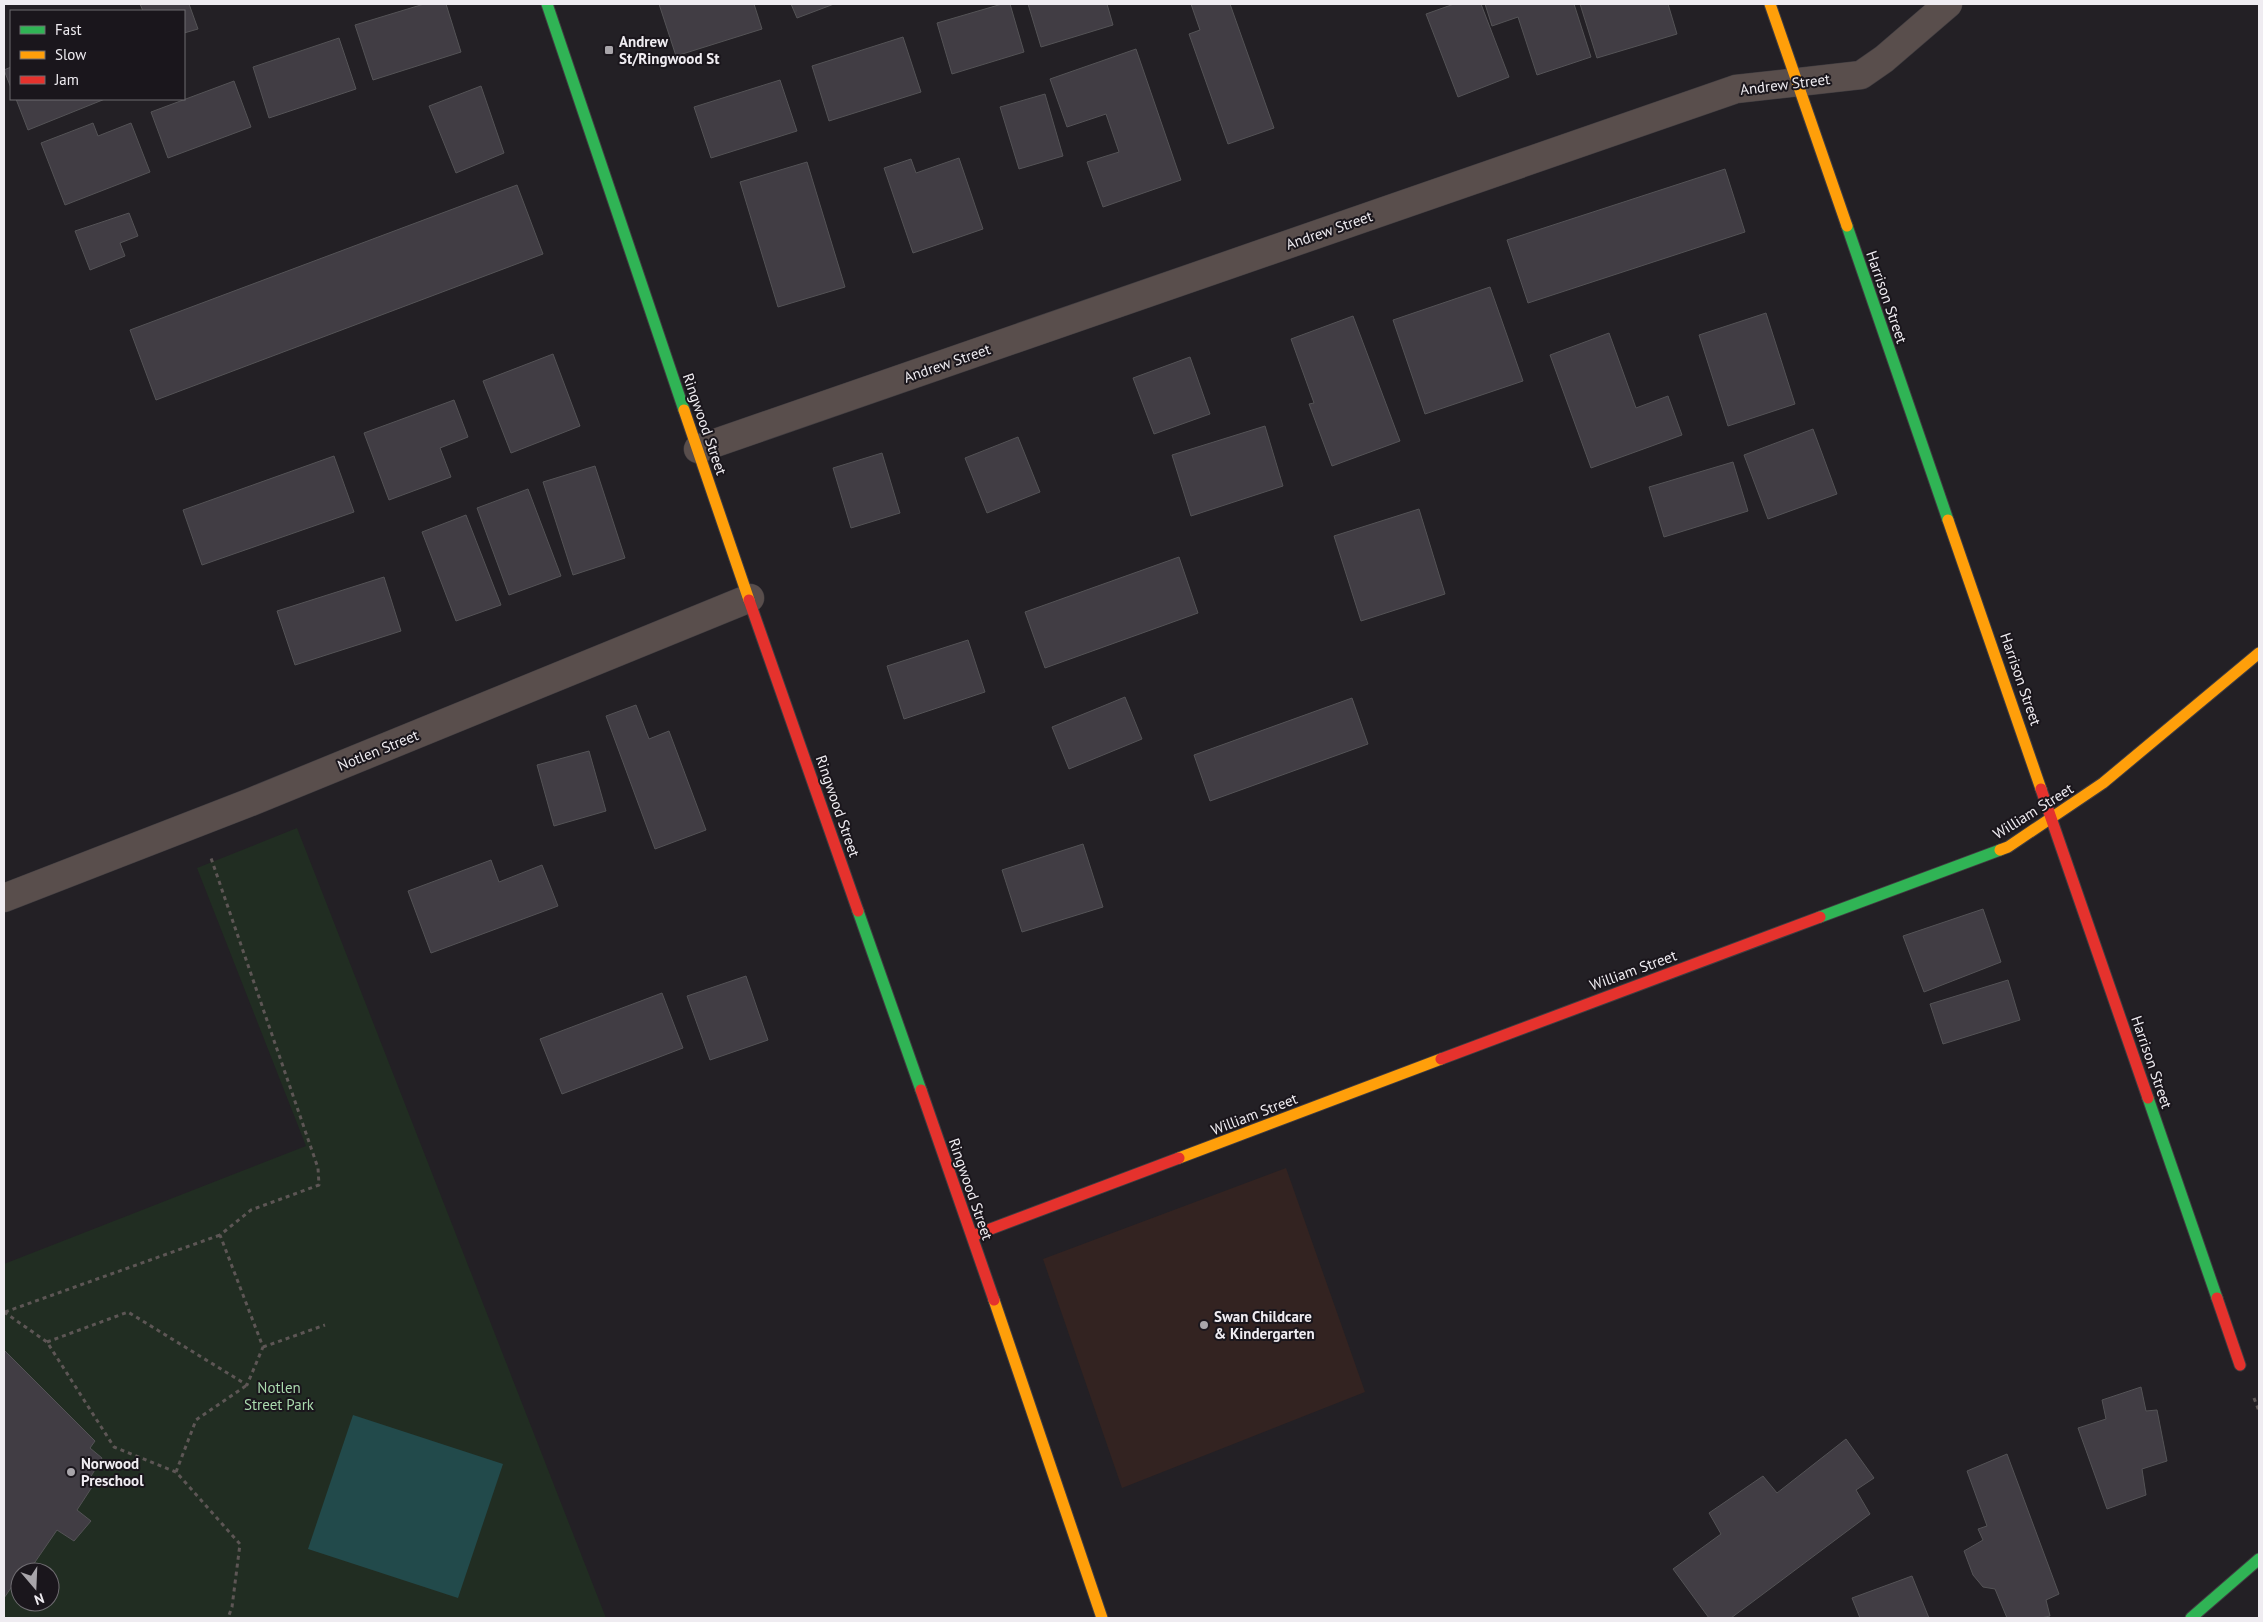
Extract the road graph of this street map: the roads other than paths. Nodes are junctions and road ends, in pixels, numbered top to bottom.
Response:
1 (547, 4) edge
2 (1770, 4) edge
3 (1948, 4) edge
4 (1797, 82) junction
5 (698, 449) junction
6 (750, 598) junction
7 (2259, 653) edge
8 (2052, 818) junction
9 (4, 898) edge
10 (972, 1236) junction
11 (2240, 1365) dead end
12 (2259, 1559) edge
13 (1102, 1618) edge
14 (2191, 1618) edge

1 - 5 street, Ringwood Street
2 - 4 street, Harrison Street
3 - 4 street, Andrew Street
4 - 5 street, Andrew Street
4 - 8 street, Harrison Street
5 - 6 street, Ringwood Street
6 - 9 street, Notlen Street
6 - 10 street, Ringwood Street
7 - 8 street, William Street
8 - 10 street, William Street
8 - 11 street, Harrison Street
10 - 13 street, Ringwood Street
12 - 14 street

